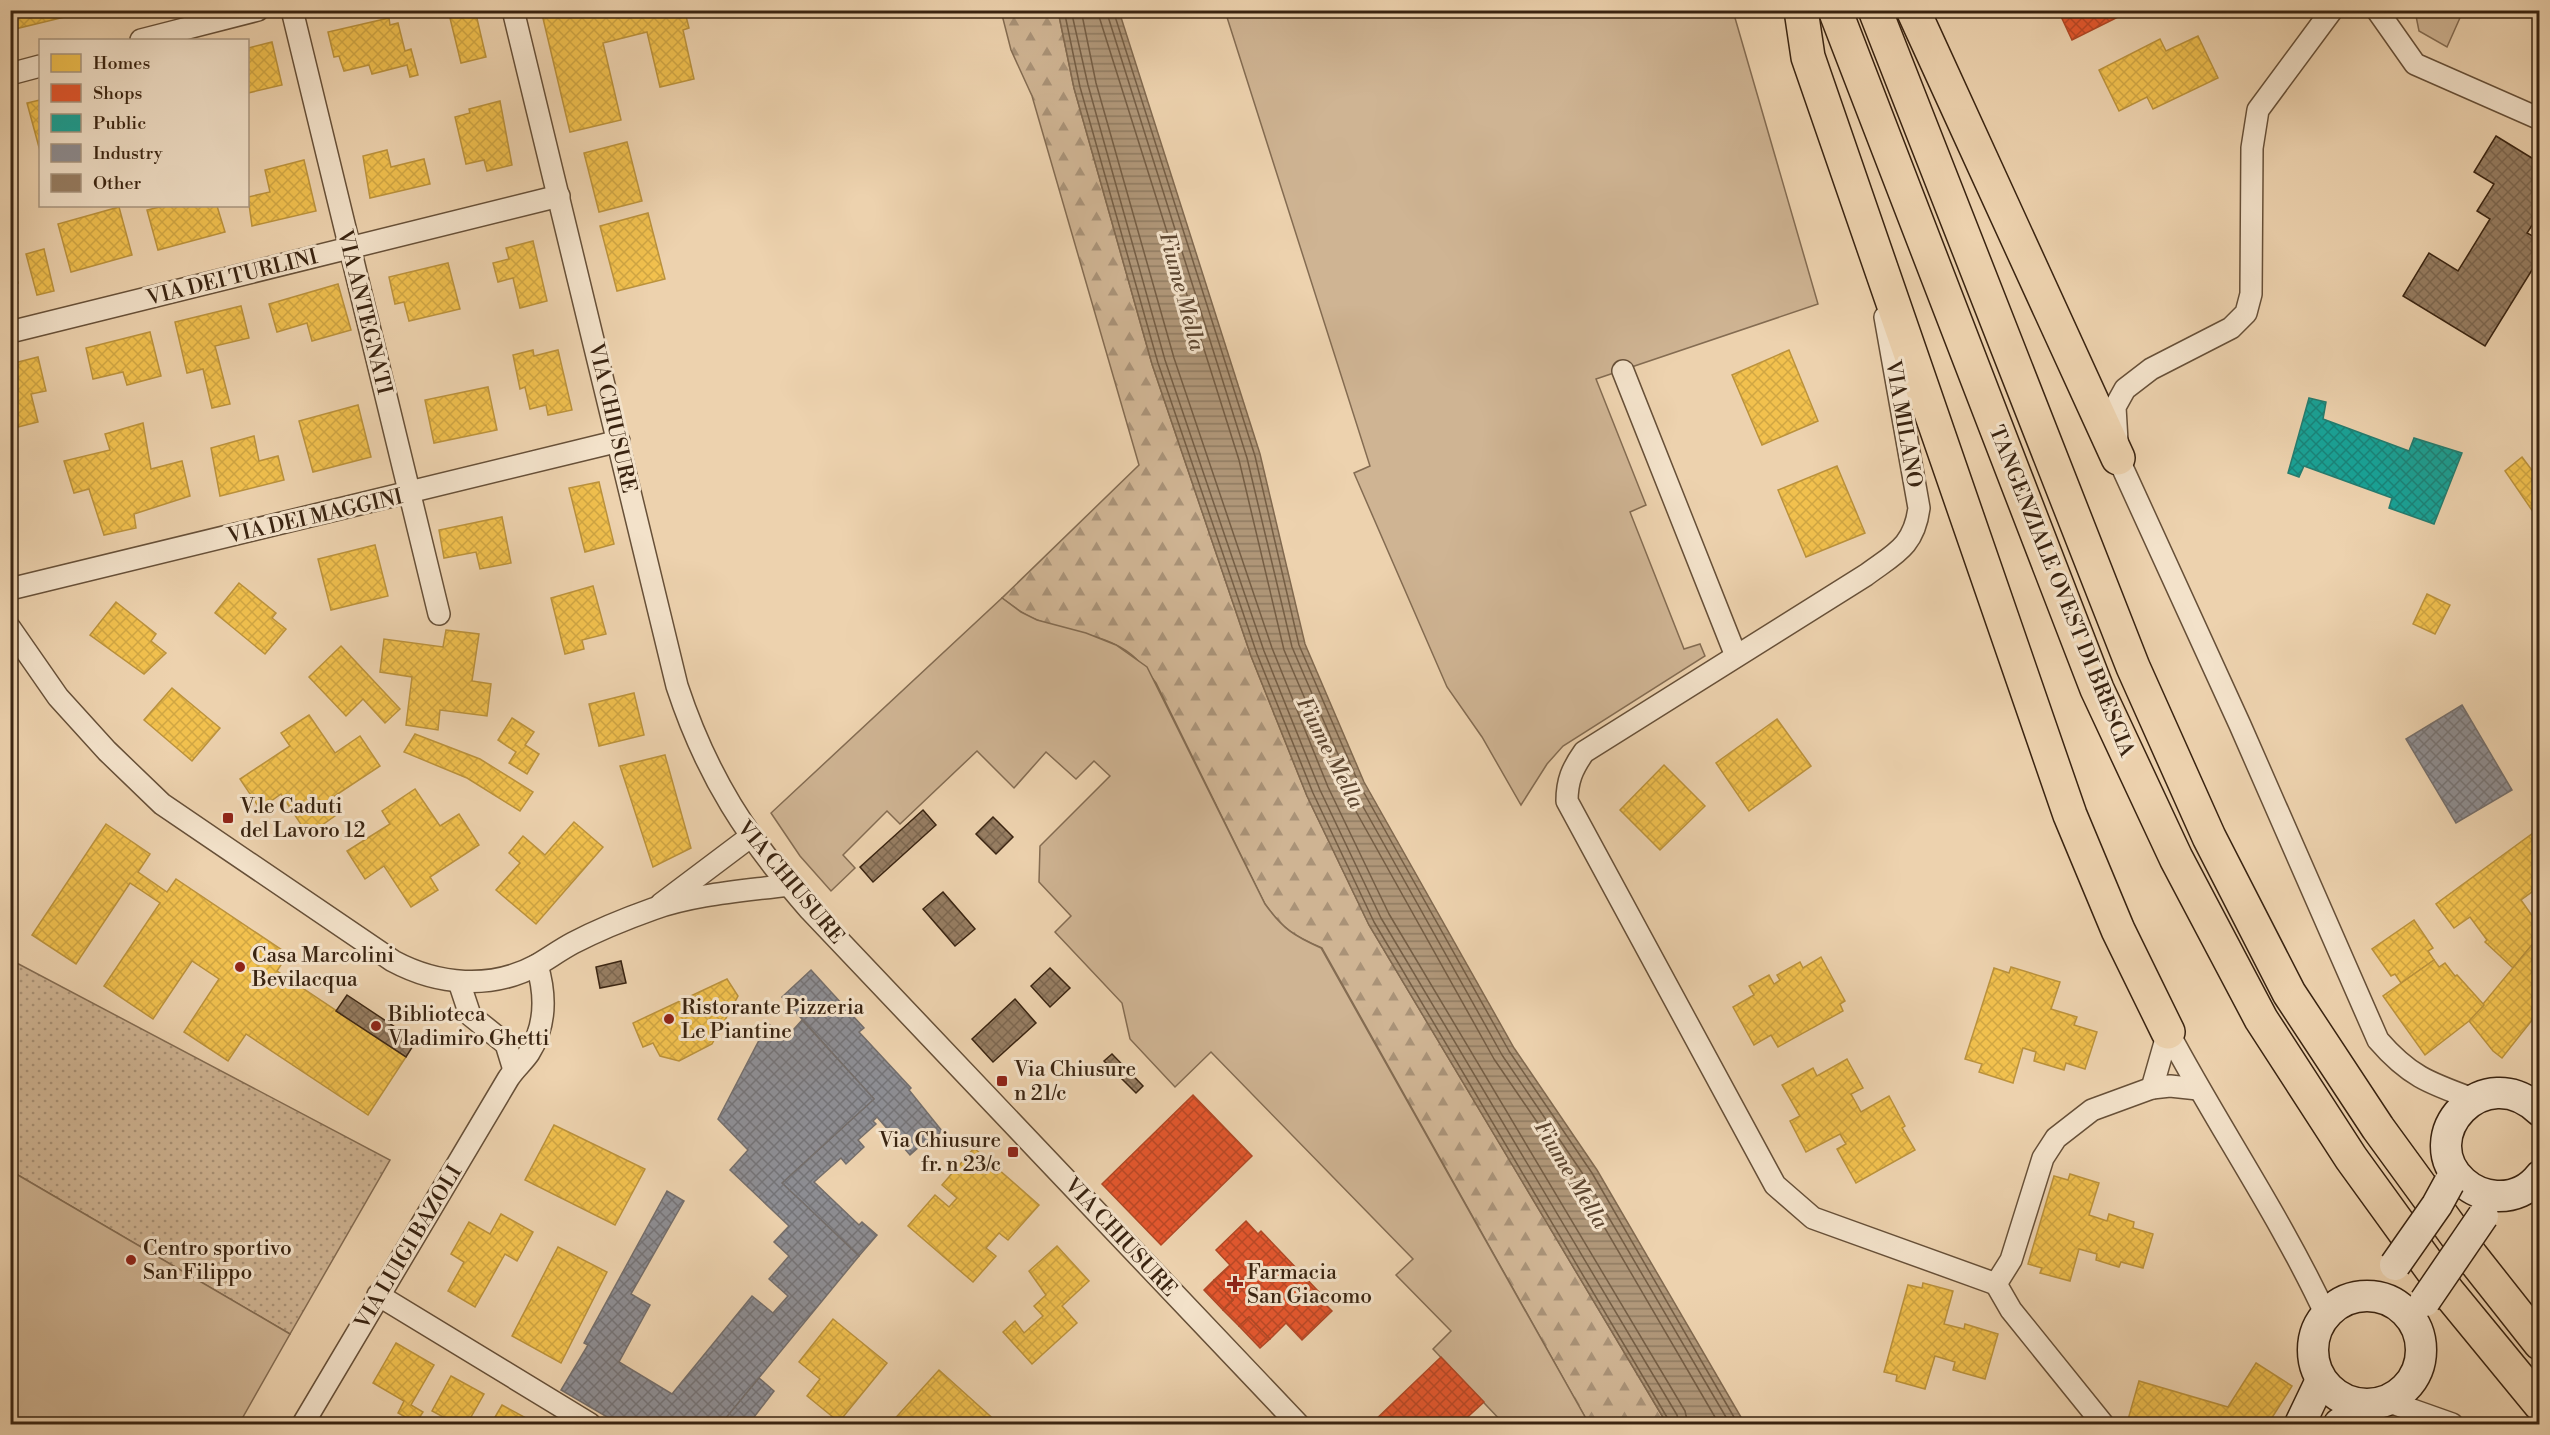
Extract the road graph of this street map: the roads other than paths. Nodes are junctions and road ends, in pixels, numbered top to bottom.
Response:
1 (258, 10) edge
2 (292, 10) edge
3 (513, 10) edge
4 (1801, 10) edge
5 (1835, 10) edge
6 (1875, 10) edge
7 (1913, 10) edge
8 (2332, 10) edge
9 (2377, 10) edge
10 (145, 39) edge
11 (39, 66) edge
12 (10, 74) edge
13 (2540, 119) edge
14 (559, 196) junction
15 (350, 248) junction
16 (1873, 251) junction
17 (10, 332) edge
18 (1623, 371) dead end
19 (619, 441) junction
20 (2118, 458) junction
21 (409, 493) junction
22 (10, 589) edge
23 (439, 614) dead end
24 (10, 628) edge
25 (1736, 656) junction
26 (750, 837) junction
27 (788, 885) junction
28 (655, 908) junction
29 (537, 965) junction
30 (459, 982) junction
31 (2168, 1032) junction
32 (514, 1070) junction
33 (2152, 1088) junction
34 (2198, 1089) junction
35 (2473, 1099) junction
36 (2537, 1103) edge
37 (2451, 1176) junction
38 (2540, 1176) edge
39 (2492, 1206) junction
40 (1996, 1284) junction
41 (378, 1294) junction
42 (2367, 1296) junction
43 (2420, 1312) junction
44 (2326, 1315) junction
45 (2540, 1343) edge
46 (2321, 1380) junction
47 (2377, 1403) junction
48 (2540, 1404) edge
49 (303, 1425) edge
50 (590, 1425) edge
51 (1298, 1425) edge
52 (2103, 1425) edge
53 (2300, 1425) edge
54 (2339, 1425) edge
55 (2452, 1425) edge

1 - 10 street
2 - 15 street, VIA ANTEGNATI
3 - 14 street, VIA CHIUSURE
4 - 16 highway
5 - 48 highway, TANGENZIALE OVEST DI BRESCIA
6 - 45 highway, TANGENZIALE OVEST DI BRESCIA
7 - 20 highway
8 - 20 street
9 - 13 street
11 - 12 street
14 - 15 street, VIA DEI TURLINI
14 - 19 street, VIA CHIUSURE
15 - 17 street, VIA DEI TURLINI
15 - 21 street, VIA ANTEGNATI
16 - 25 street, VIA MILANO
16 - 31 highway
18 - 25 street
19 - 21 street, VIA DEI MAGGINI
19 - 26 street, VIA CHIUSURE
20 - 35 street
21 - 22 street, VIA DEI MAGGINI
21 - 23 street, VIA ANTEGNATI
24 - 30 street
25 - 40 street, VIA MILANO
26 - 27 street, VIA CHIUSURE
26 - 28 street
27 - 28 street
27 - 51 street, VIA CHIUSURE
28 - 29 street
29 - 30 street
29 - 32 street, VIA LUIGI BAZOLI
30 - 32 street
31 - 33 street
31 - 34 street
32 - 41 street, VIA LUIGI BAZOLI
33 - 34 street
33 - 40 street
34 - 44 street
35 - 36 main road
35 - 37 main road
37 - 39 main road
37 - 42 main road, bridge
38 - 39 main road
39 - 43 main road, bridge
40 - 52 street
41 - 49 street, VIA LUIGI BAZOLI
41 - 50 street
42 - 43 main road
42 - 44 main road
43 - 47 main road
44 - 46 main road
46 - 47 main road
46 - 53 main road
47 - 54 main road
47 - 55 street

